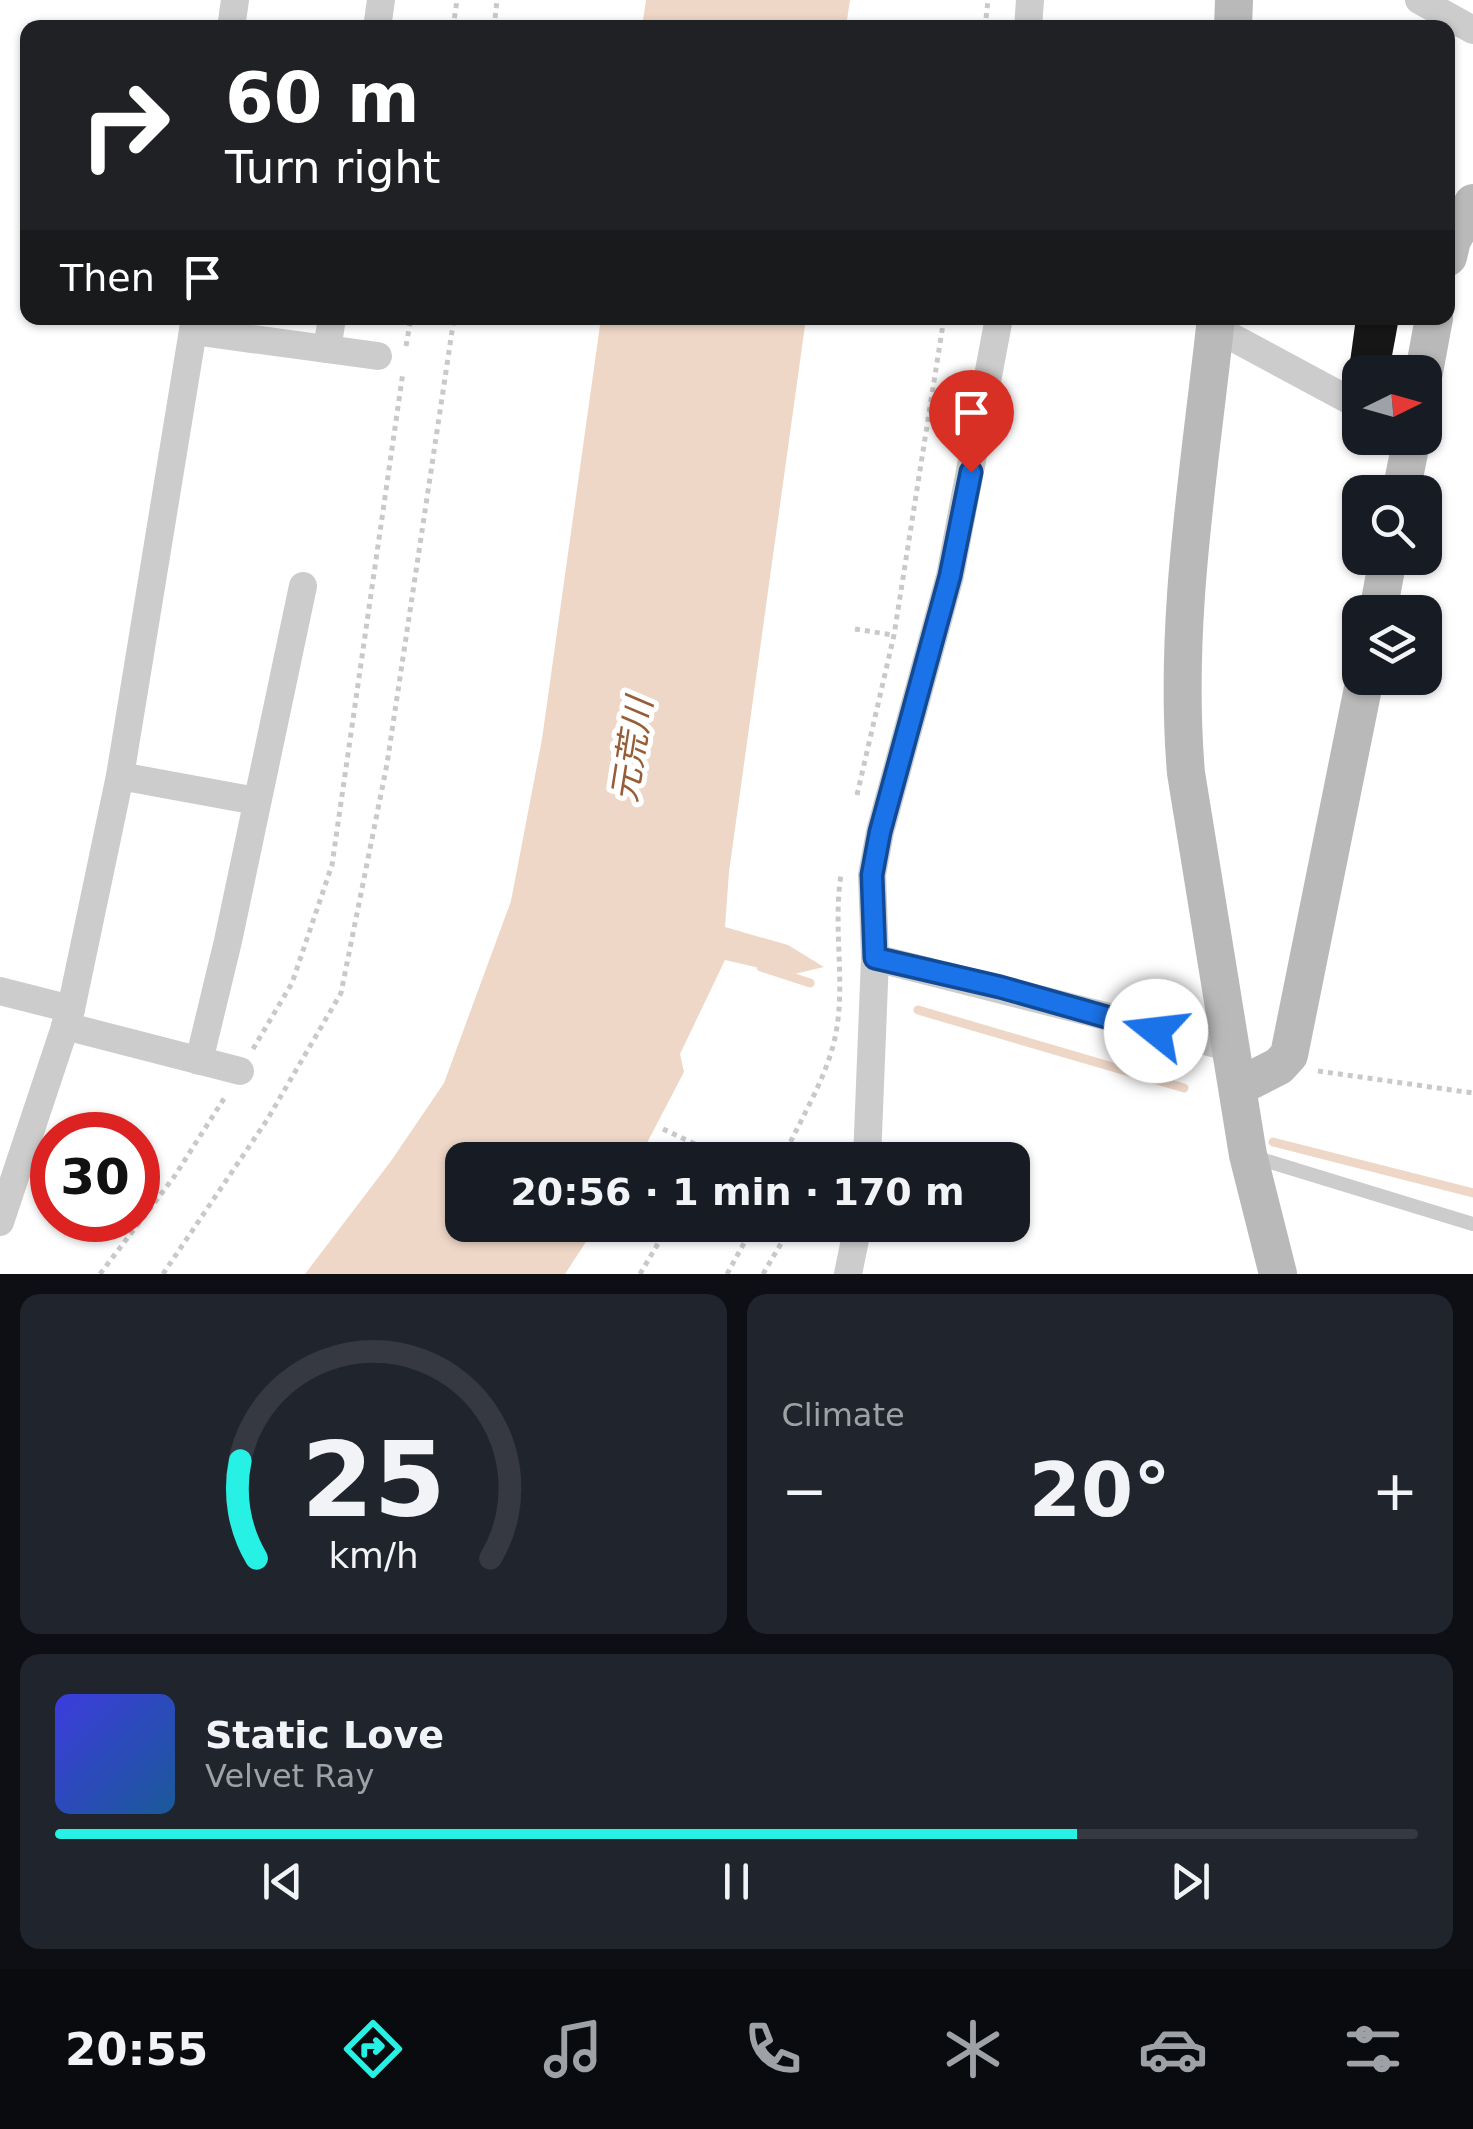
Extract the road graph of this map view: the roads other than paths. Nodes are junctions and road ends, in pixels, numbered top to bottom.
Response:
1 (1419, 0) edge
2 (1473, 30) edge
3 (1473, 204) edge
4 (1455, 235) edge
5 (194, 325) edge
6 (199, 325) edge
7 (331, 325) edge
8 (998, 325) edge
9 (1215, 325) edge
10 (1218, 325) edge
11 (1433, 325) edge
12 (327, 349) junction
13 (1427, 355) edge
14 (378, 356) dead end
15 (1342, 396) edge
16 (304, 586) dead end
17 (1361, 695) edge
18 (120, 776) junction
19 (256, 800) junction
20 (875, 958) junction
21 (0, 991) edge
22 (68, 1018) junction
23 (1232, 1048) junction
24 (199, 1061) junction
25 (240, 1072) road end
26 (1238, 1087) junction
27 (868, 1142) edge
28 (1248, 1155) junction
29 (0, 1222) edge
30 (1473, 1224) edge
31 (855, 1242) edge
32 (848, 1274) edge
33 (1278, 1274) edge

1 - 2 street
3 - 4 street
5 - 18 street
6 - 12 street
7 - 12 street
8 - 20 street
9 - 23 street
10 - 15 street
11 - 13 street
12 - 14 street
16 - 19 street
17 - 26 street
18 - 19 street
18 - 22 street
19 - 24 street
20 - 23 street
20 - 27 street
21 - 22 street
22 - 24 street
22 - 29 street
23 - 26 street
24 - 25 street
26 - 28 street
28 - 30 lane
28 - 33 street
31 - 32 street

